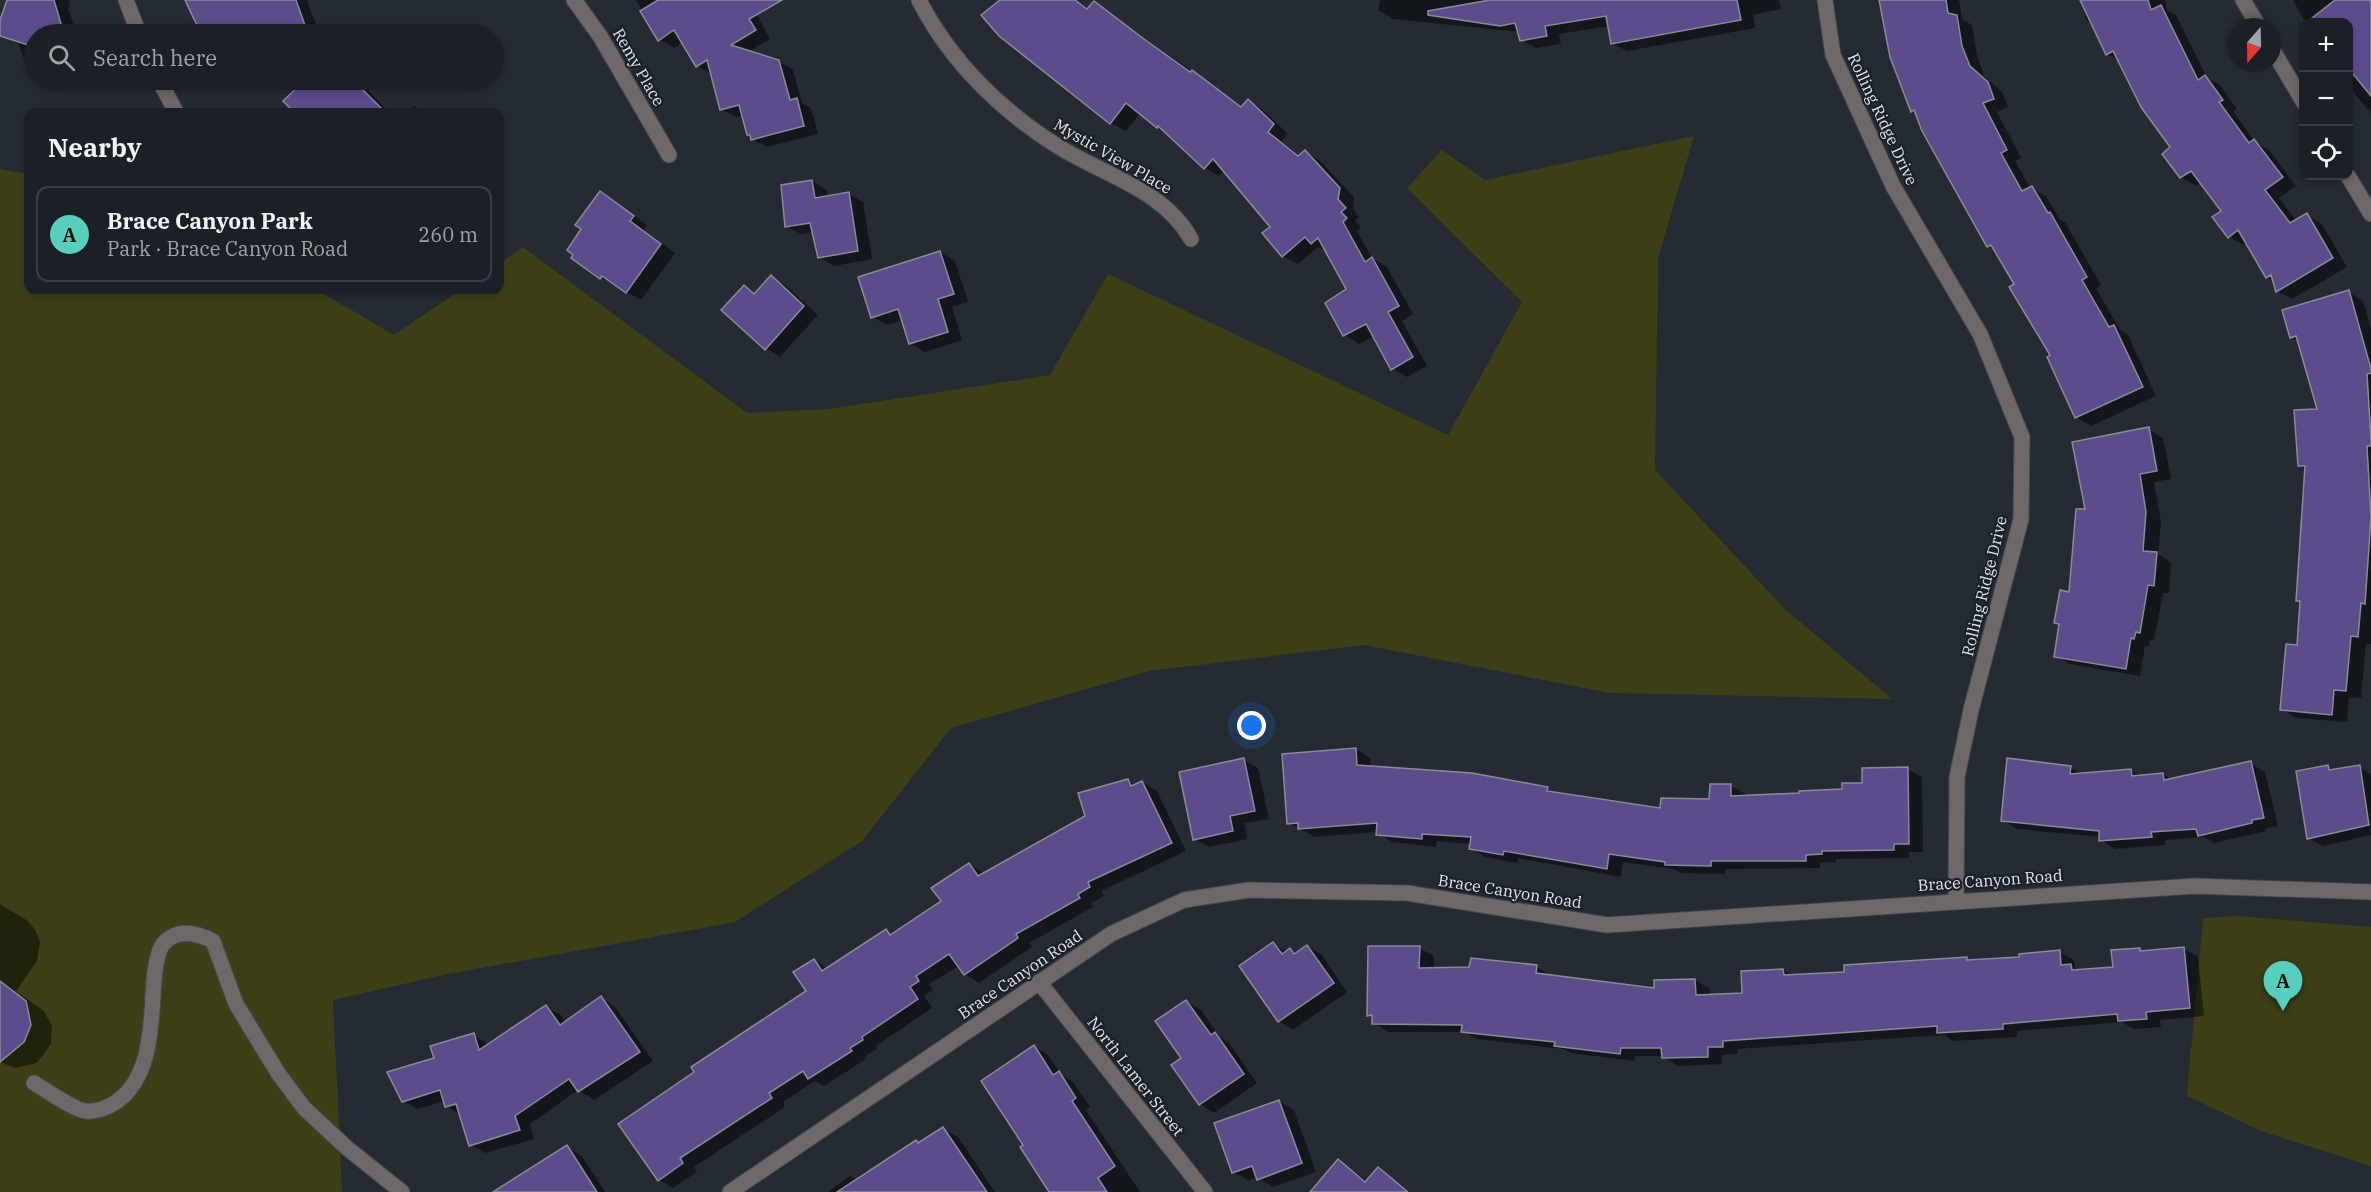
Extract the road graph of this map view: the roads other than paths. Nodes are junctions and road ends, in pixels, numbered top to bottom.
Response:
1 (126, 0) edge
2 (574, 0) edge
3 (919, 0) edge
4 (1825, 0) edge
5 (2243, 0) edge
6 (2254, 18) edge
7 (135, 24) edge
8 (2281, 64) edge
9 (164, 90) edge
10 (2299, 95) edge
11 (174, 108) edge
12 (669, 155) dead end
13 (2350, 180) edge
14 (2371, 214) edge
15 (1191, 239) dead end
16 (2371, 891) edge
17 (1956, 900) junction
18 (1039, 982) junction
19 (34, 1083) dead end
20 (402, 1192) edge
21 (730, 1192) edge
22 (1205, 1192) edge

1 - 7 street
2 - 12 street, Remy Place
3 - 15 street, Mystic View Place
4 - 17 street, Rolling Ridge Drive
5 - 6 street
8 - 10 street
9 - 11 street
13 - 14 street
16 - 17 street, Brace Canyon Road
17 - 18 street, Brace Canyon Road
18 - 21 street, Brace Canyon Road
18 - 22 street, North Lamer Street
19 - 20 street

